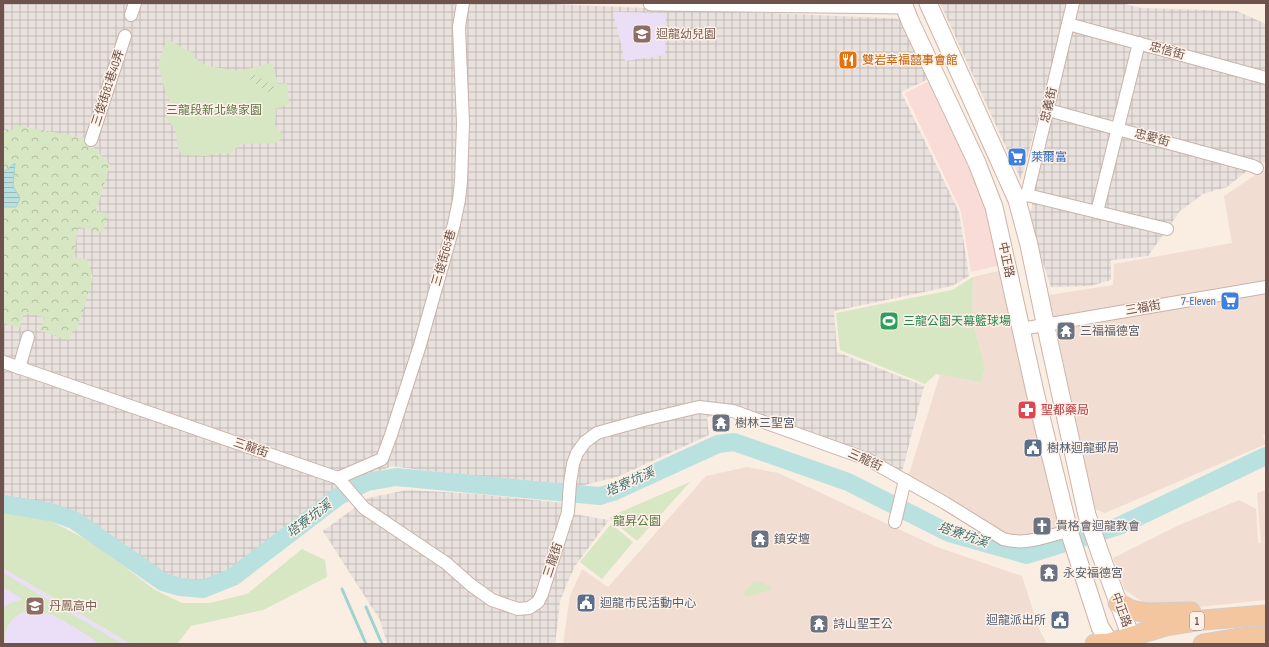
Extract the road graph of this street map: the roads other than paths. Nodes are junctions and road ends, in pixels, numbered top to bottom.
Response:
1 (135, 3) edge
2 (463, 3) edge
3 (651, 3) edge
4 (1073, 3) edge
5 (928, 4) edge
6 (904, 5) edge
7 (132, 15) dead end
8 (1068, 24) junction
9 (125, 36) dead end
10 (1139, 43) junction
11 (1266, 78) edge
12 (1048, 110) junction
13 (1118, 129) junction
14 (91, 140) dead end
15 (1257, 168) dead end
16 (1022, 198) junction
17 (994, 207) junction
18 (1097, 212) junction
19 (1168, 229) dead end
20 (1266, 287) edge
21 (1045, 324) junction
22 (1021, 329) junction
23 (28, 337) dead end
24 (3, 362) edge
25 (19, 368) junction
26 (905, 480) junction
27 (341, 481) junction
28 (895, 522) dead end
29 (1069, 531) junction
30 (1118, 603) junction
31 (1266, 615) edge
32 (1246, 616) junction
33 (1266, 636) edge
34 (1131, 640) edge
35 (1105, 644) edge
36 (1203, 644) edge

1 - 7 street
2 - 27 street, 三俊街65巷
3 - 6 street
4 - 8 street, 忠義街
5 - 6 main road
5 - 16 main road
6 - 17 main road, 中正路
8 - 10 street, 忠信街
8 - 12 street, 忠義街
9 - 14 street, 三俊街81巷40弄
10 - 11 street, 忠信街
10 - 13 street
12 - 13 street, 忠愛街
12 - 16 street, 忠義街
13 - 15 street, 忠愛街
13 - 18 street
16 - 17 main road
16 - 18 street
16 - 21 main road
17 - 22 main road, 中正路
18 - 19 street
20 - 21 street, 三福街
21 - 22 street, 三福街
21 - 30 main road, 中正路
22 - 29 main road, 中正路
23 - 25 street
24 - 25 street, 三龍街
25 - 27 street, 三龍街
26 - 27 street, 三龍街
26 - 28 street
26 - 29 street, 三龍街
29 - 35 main road, 中正路
30 - 32 main road
30 - 34 main road, 中正路
31 - 32 main road, 1
32 - 34 main road, 1
33 - 36 main road, 1
34 - 35 main road, 1

